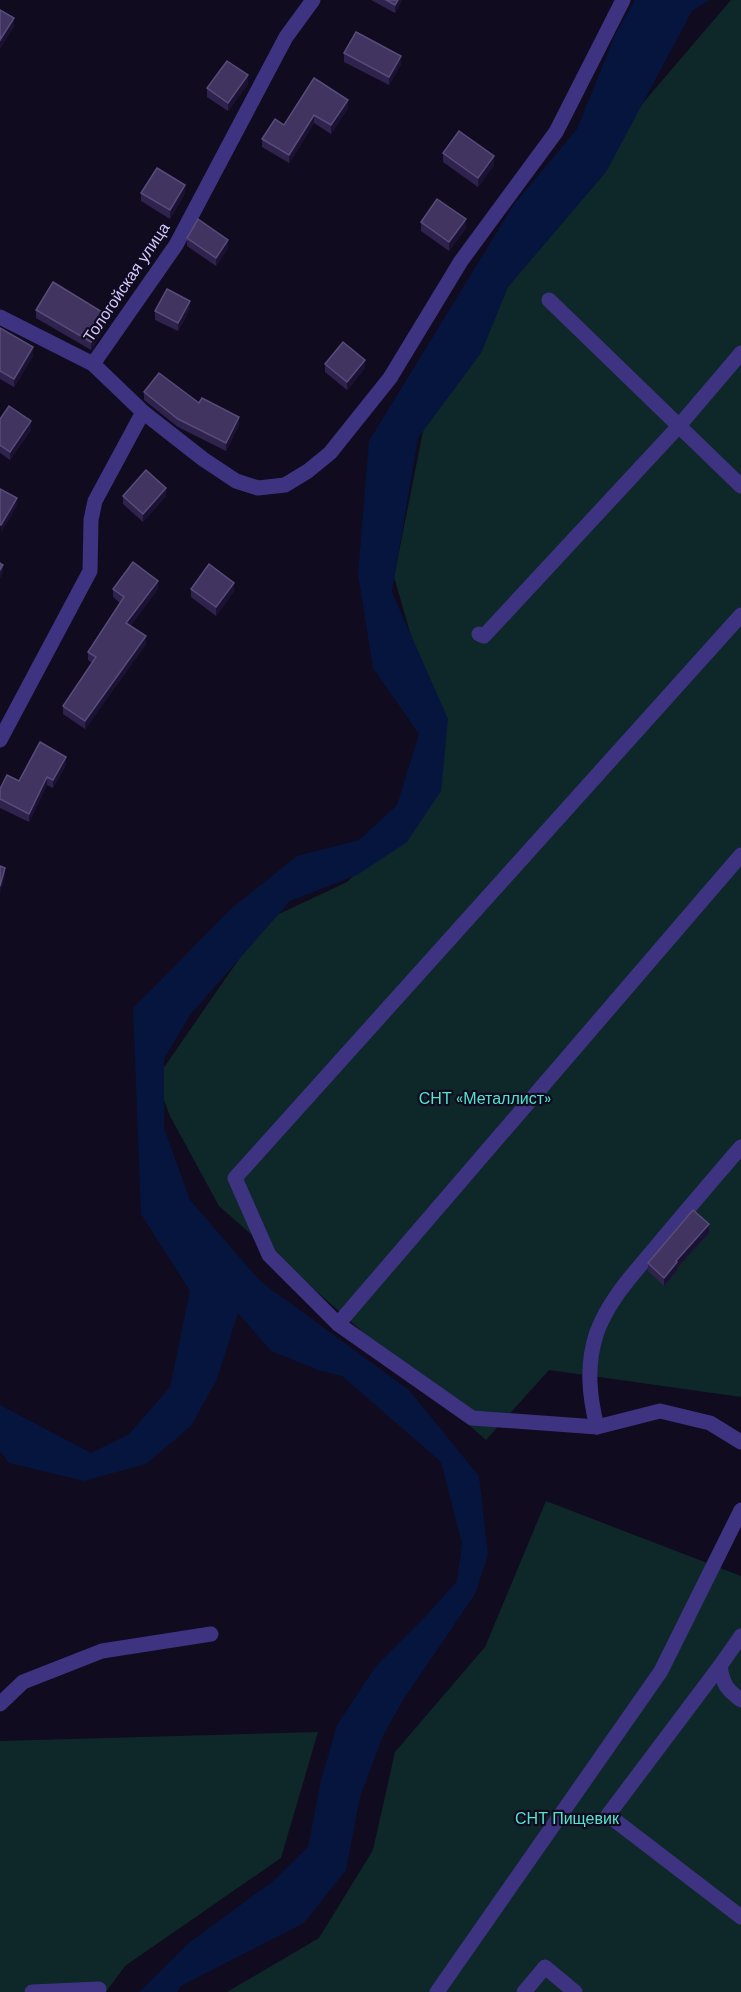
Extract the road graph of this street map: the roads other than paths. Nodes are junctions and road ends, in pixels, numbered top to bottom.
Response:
1 (313, 0) edge
2 (623, 0) edge
3 (549, 300) dead end
4 (0, 317) edge
5 (741, 353) edge
6 (93, 364) junction
7 (143, 412) junction
8 (678, 427) junction
9 (741, 486) edge
10 (741, 615) edge
11 (479, 634) dead end
12 (0, 740) edge
13 (741, 855) edge
14 (741, 1147) edge
15 (338, 1324) junction
16 (597, 1428) junction
17 (741, 1442) edge
18 (741, 1510) edge
19 (211, 1634) dead end
20 (741, 1636) edge
21 (720, 1666) junction
22 (741, 1700) edge
23 (0, 1704) edge
24 (741, 1917) edge
25 (99, 1989) dead end
26 (32, 1992) edge
27 (437, 1992) edge
28 (524, 1992) edge
29 (575, 1992) edge

1 - 6 street, Тологойская улица
2 - 7 street, Тологойская улица
3 - 8 street
4 - 6 street
5 - 8 street
6 - 7 street, Тологойская улица
7 - 12 street
8 - 9 street
8 - 11 street
10 - 15 street
13 - 15 street
14 - 16 street
15 - 16 street
16 - 17 street
18 - 27 street
19 - 23 street
20 - 21 street
21 - 22 street
21 - 24 street
25 - 26 street
28 - 29 street

